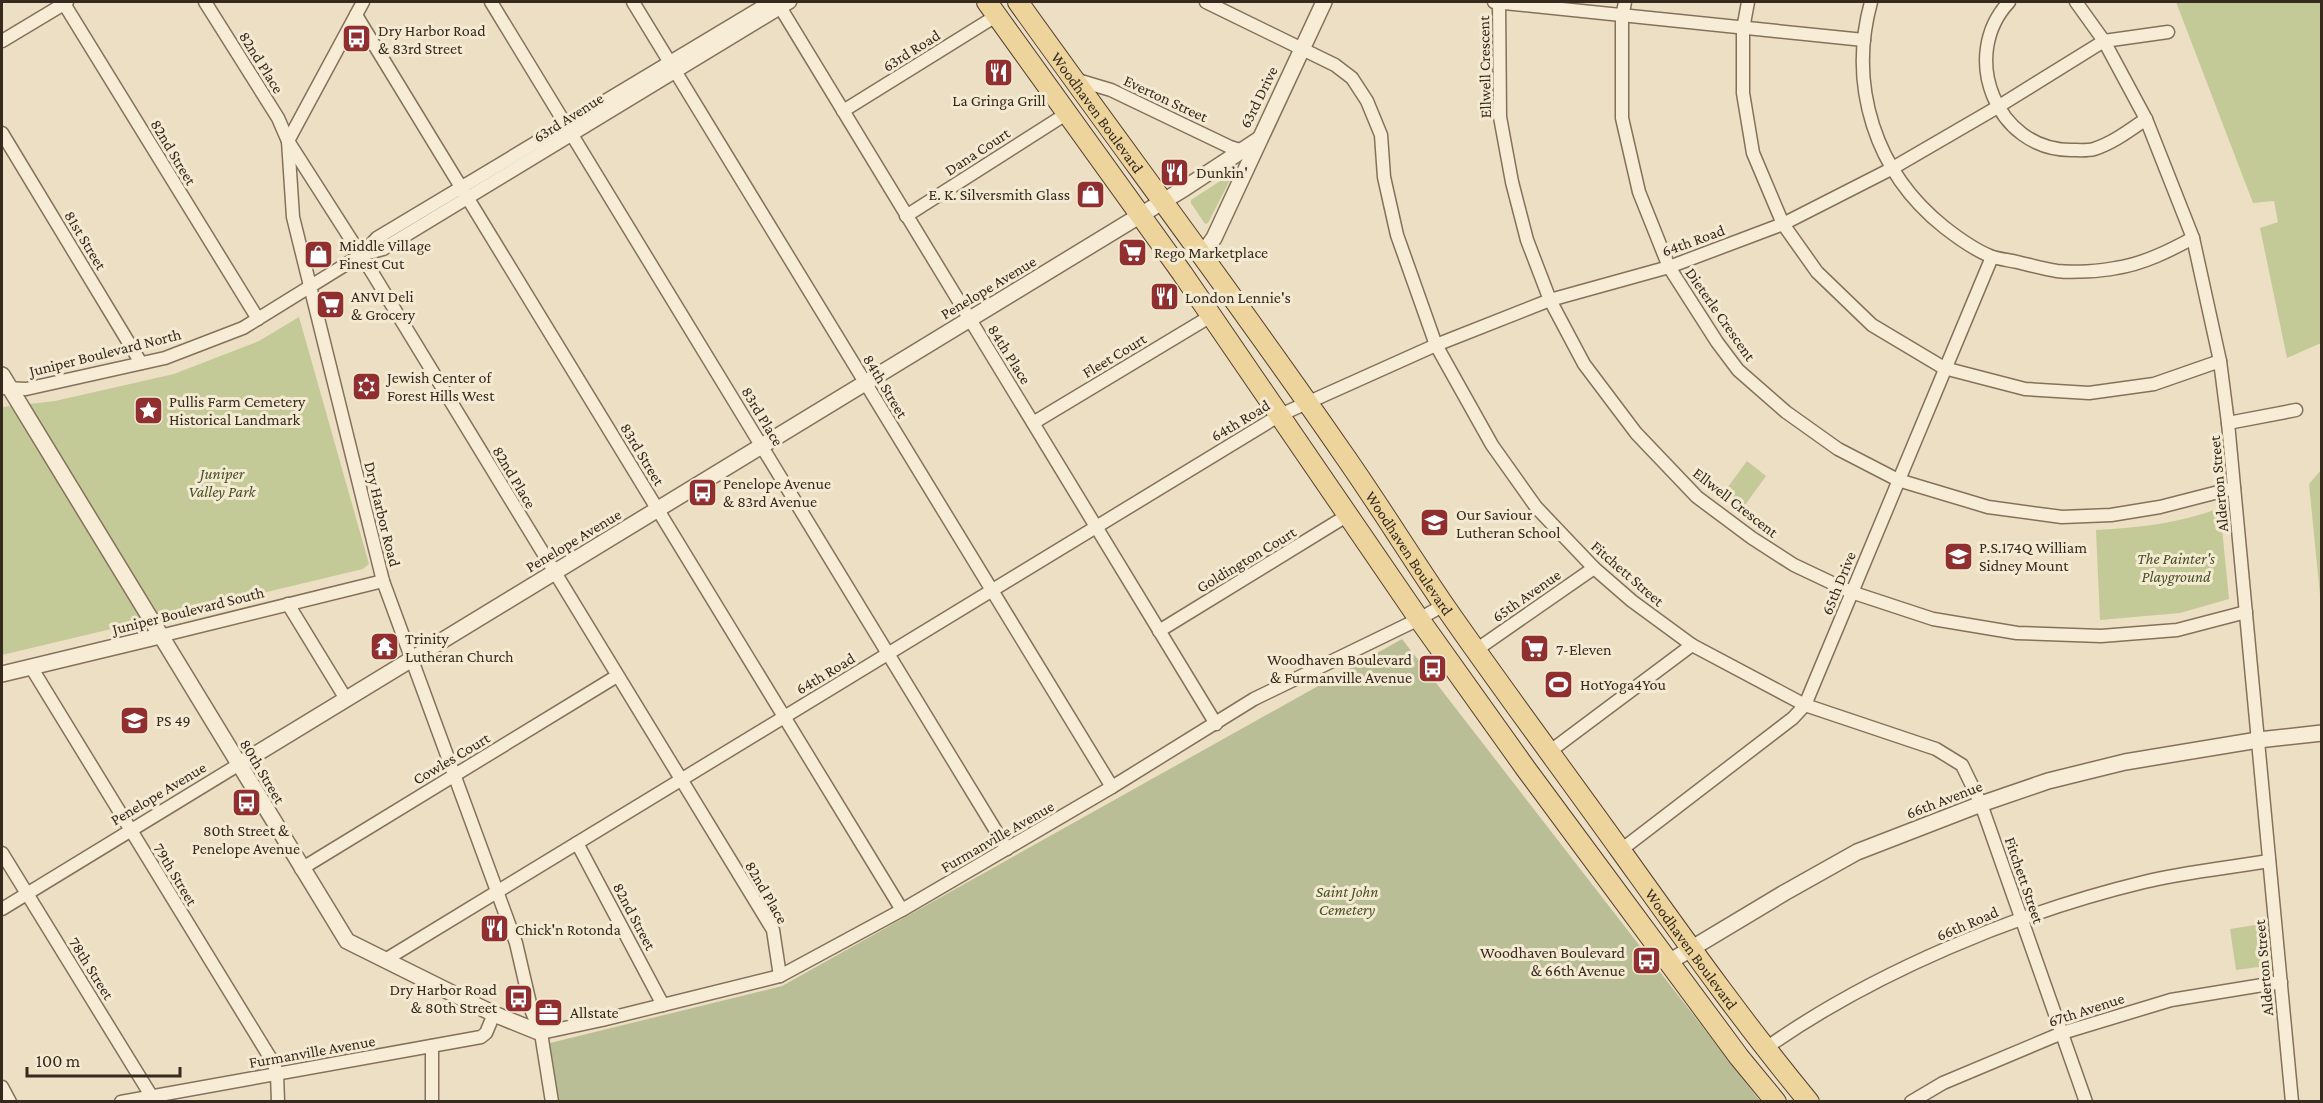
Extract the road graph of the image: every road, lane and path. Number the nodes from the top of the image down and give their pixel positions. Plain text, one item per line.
1 (65, 2) edge
2 (205, 2) edge
3 (363, 2) edge
4 (490, 2) edge
5 (633, 2) edge
6 (1018, 2) edge
7 (1206, 2) edge
8 (1324, 2) edge
9 (1497, 2) edge
10 (1625, 2) edge
11 (1748, 2) edge
12 (1871, 2) edge
13 (2009, 2) edge
14 (2076, 2) edge
15 (779, 3) edge
16 (991, 9) edge
17 (356, 15) junction
18 (1622, 16) junction
19 (1743, 29) junction
20 (2168, 32) dead end
21 (1864, 40) junction
22 (2, 41) edge
23 (2104, 41) junction
24 (1301, 48) junction
25 (672, 66) junction
26 (1074, 79) junction
27 (1996, 108) junction
28 (843, 111) junction
29 (1066, 114) junction
30 (2146, 119) junction
31 (569, 130) junction
32 (2, 133) edge
33 (1258, 140) junction
34 (288, 141) junction
35 (1243, 151) junction
36 (1891, 169) junction
37 (465, 193) junction
38 (1164, 200) junction
39 (1139, 214) junction
40 (906, 216) junction
41 (1783, 224) junction
42 (2193, 238) junction
43 (361, 255) junction
44 (1201, 255) junction
45 (1992, 257) junction
46 (1669, 267) junction
47 (309, 288) junction
48 (1550, 300) junction
49 (1212, 315) junction
50 (258, 319) junction
51 (969, 320) junction
52 (1437, 345) junction
53 (2220, 361) junction
54 (141, 363) junction
55 (1944, 368) junction
56 (865, 383) junction
57 (4, 384) edge
58 (1307, 402) junction
59 (2296, 410) dead end
60 (1280, 415) junction
61 (1033, 423) junction
62 (2228, 423) junction
63 (762, 446) junction
64 (1898, 480) junction
65 (2234, 488) junction
66 (658, 509) junction
67 (1348, 515) junction
68 (1096, 528) junction
69 (1594, 568) junction
70 (554, 573) junction
71 (383, 581) junction
72 (992, 591) junction
73 (1851, 592) junction
74 (288, 604) junction
75 (1444, 604) junction
76 (2246, 612) junction
77 (1419, 619) junction
78 (1159, 631) junction
79 (160, 636) junction
80 (1692, 645) junction
81 (1476, 650) junction
82 (889, 654) junction
83 (411, 659) junction
84 (31, 667) junction
85 (2, 675) edge
86 (617, 676) junction
87 (346, 699) junction
88 (1805, 705) junction
89 (785, 717) junction
90 (1216, 724) junction
91 (2322, 733) edge
92 (2258, 740) junction
93 (1549, 752) junction
94 (238, 765) junction
95 (454, 775) junction
96 (680, 780) junction
97 (1112, 787) junction
98 (1981, 804) junction
99 (130, 831) junction
100 (577, 843) junction
101 (1007, 849) junction
102 (1621, 850) junction
103 (2, 853) edge
104 (2269, 861) junction
105 (301, 869) junction
106 (497, 892) junction
107 (27, 894) junction
108 (2, 909) edge
109 (902, 910) junction
110 (2021, 918) junction
111 (1690, 948) junction
112 (385, 960) junction
113 (1669, 962) junction
114 (780, 976) junction
115 (2281, 982) junction
116 (663, 1005) junction
117 (494, 1014) junction
118 (541, 1033) junction
119 (2062, 1033) junction
120 (432, 1046) junction
121 (1766, 1048) junction
122 (277, 1074) junction
123 (2, 1087) edge
124 (152, 1099) edge
125 (10, 1101) edge
126 (121, 1101) edge
127 (278, 1101) edge
128 (432, 1101) edge
129 (552, 1101) edge
130 (1776, 1101) edge
131 (1809, 1101) edge
132 (1911, 1101) edge
133 (2086, 1101) edge
134 (2292, 1101) edge

1 - 22 street
1 - 50 street, 82nd Street
2 - 34 street, 82nd Place
3 - 17 street
4 - 31 street, 83rd Place
5 - 25 street, 84th Street
6 - 26 main road, Woodhaven Boulevard
7 - 24 street, Fitchett Street
8 - 24 street, 63rd Drive
9 - 18 street
9 - 48 street, Ellwell Crescent
10 - 18 street, Dieterle Crescent
11 - 19 street
12 - 21 street
13 - 27 street
14 - 23 street, Alderton Street
15 - 25 street, 63rd Avenue
15 - 28 street, 84th Place
16 - 28 street, 63rd Road
16 - 29 main road, Woodhaven Boulevard
17 - 34 street
17 - 37 street, 83rd Street
18 - 19 street
18 - 46 street, Dieterle Crescent
19 - 21 street
19 - 41 street
20 - 23 street, 64th Road
21 - 36 street
23 - 27 street, 64th Road
23 - 30 street, Alderton Street
24 - 33 street, 63rd Drive
24 - 52 street, Fitchett Street
25 - 31 street, 63rd Avenue
25 - 56 street, 84th Street
26 - 35 street, Everton Street
26 - 38 main road, Woodhaven Boulevard
27 - 30 street
27 - 36 street, 64th Road
28 - 40 street, 84th Place
29 - 39 main road, Woodhaven Boulevard
29 - 40 street, Dana Court
30 - 42 street, Alderton Street
31 - 37 street, 63rd Avenue
31 - 63 street, 83rd Place
32 - 54 street, 81st Street
33 - 35 street, 63rd Drive
33 - 44 street
34 - 43 street, 82nd Place
34 - 47 street, Dry Harbor Road
35 - 38 street, 63rd Drive
36 - 41 street, 64th Road
36 - 45 street
37 - 43 street, 63rd Avenue
37 - 66 street, 83rd Street
38 - 39 street, Penelope Avenue
38 - 44 main road, Woodhaven Boulevard
39 - 49 main road, Woodhaven Boulevard
39 - 51 street, Penelope Avenue
40 - 51 street, 84th Place
41 - 46 street, 64th Road
41 - 55 street
42 - 45 street
42 - 53 street, Alderton Street
43 - 47 street, 63rd Avenue
43 - 70 street, 82nd Place
44 - 58 main road, Woodhaven Boulevard
45 - 55 street, 65th Drive
46 - 48 street, 64th Road
46 - 64 street, Dieterle Crescent
47 - 50 street, Juniper Boulevard North
47 - 71 street, Dry Harbor Road
48 - 52 street, 64th Road
48 - 73 street, Ellwell Crescent
49 - 60 main road, Woodhaven Boulevard
49 - 61 street, Fleet Court
50 - 54 street, Juniper Boulevard North
51 - 56 street, Penelope Avenue
51 - 61 street, 84th Place
52 - 58 street, 64th Road
52 - 69 street, Fitchett Street
53 - 55 street
53 - 62 street, Alderton Street
54 - 57 street, Juniper Boulevard North
55 - 64 street, 65th Drive
56 - 63 street, Penelope Avenue
56 - 72 street, 84th Street
57 - 79 street, 80th Street
58 - 60 street, 64th Road
58 - 75 main road, Woodhaven Boulevard
59 - 62 street
60 - 67 main road, Woodhaven Boulevard
60 - 68 street, 64th Road
61 - 68 street, 84th Place
62 - 65 street, Alderton Street
63 - 66 street, Penelope Avenue
63 - 82 street, 83rd Place
64 - 65 street, Dieterle Crescent
64 - 73 street, 65th Drive
65 - 76 street, Alderton Street
66 - 70 street, Penelope Avenue
66 - 89 street, 83rd Street
67 - 77 main road, Woodhaven Boulevard
67 - 78 street, Goldington Court
68 - 72 street, 64th Road
68 - 78 street, 84th Place
69 - 80 street, Fitchett Street
69 - 81 street, 65th Avenue
70 - 83 street, Penelope Avenue
70 - 86 street, 82nd Place
71 - 74 street, Juniper Boulevard South
71 - 83 street, Dry Harbor Road
72 - 82 street, 64th Road
72 - 97 street, 84th Street
73 - 76 street, Ellwell Crescent
73 - 88 street, 65th Drive
74 - 79 street, Juniper Boulevard South
74 - 87 street
75 - 77 street, Furmanville Avenue
75 - 81 main road, Woodhaven Boulevard
76 - 92 street, Alderton Street
77 - 90 street, Furmanville Avenue
77 - 113 main road, Woodhaven Boulevard
78 - 90 street, 84th Place
79 - 84 street, Juniper Boulevard South
79 - 94 street, 80th Street
80 - 88 street, Fitchett Street
80 - 93 street
81 - 93 main road, Woodhaven Boulevard
82 - 89 street, 64th Road
82 - 101 street, 83rd Place
83 - 87 street, Penelope Avenue
83 - 95 street, Dry Harbor Road
84 - 85 street, Juniper Boulevard South
84 - 99 street, 79th Street
86 - 95 street, Cowles Court
86 - 96 street, 82nd Place
87 - 94 street, Penelope Avenue
88 - 98 street, Fitchett Street
88 - 102 street, 65th Drive
89 - 96 street, 64th Road
89 - 109 street, 83rd Street
90 - 97 street, Furmanville Avenue
91 - 92 street, 66th Avenue
92 - 98 street, 66th Avenue
92 - 104 street, Alderton Street
93 - 102 main road, Woodhaven Boulevard
94 - 99 street, Penelope Avenue
94 - 105 street, 80th Street
95 - 105 street, Cowles Court
95 - 106 street, Dry Harbor Road
96 - 100 street, 64th Road
96 - 114 street, 82nd Place
97 - 101 street, Furmanville Avenue
98 - 110 street, Fitchett Street
98 - 111 street, 66th Avenue
99 - 107 street, Penelope Avenue
99 - 122 street, 79th Street
100 - 106 street, 64th Road
100 - 116 street, 82nd Street
101 - 109 street, Furmanville Avenue
102 - 111 main road, Woodhaven Boulevard
103 - 107 street, 78th Street
104 - 110 street, 66th Road
104 - 115 street, Alderton Street
105 - 112 street, 80th Street
106 - 112 street, 64th Road
106 - 118 street, Dry Harbor Road
107 - 108 street, Penelope Avenue
107 - 124 street, 78th Street
109 - 114 street, Furmanville Avenue
110 - 119 street, Fitchett Street
110 - 121 street, 66th Road
111 - 113 street, 66th Avenue
111 - 121 main road, Woodhaven Boulevard
112 - 117 street, 80th Street
113 - 130 main road, Woodhaven Boulevard
114 - 116 street, Furmanville Avenue
115 - 119 street, 67th Avenue
115 - 134 street, Alderton Street
116 - 118 street, Furmanville Avenue
117 - 118 street, 80th Street
117 - 120 street, Furmanville Avenue
118 - 129 street
119 - 132 street, 67th Avenue
119 - 133 street, Fitchett Street
120 - 122 street, Furmanville Avenue
120 - 128 street
121 - 131 main road, Woodhaven Boulevard
122 - 124 street, Furmanville Avenue
122 - 127 street, 79th Street
123 - 125 street
124 - 126 street, Furmanville Avenue

